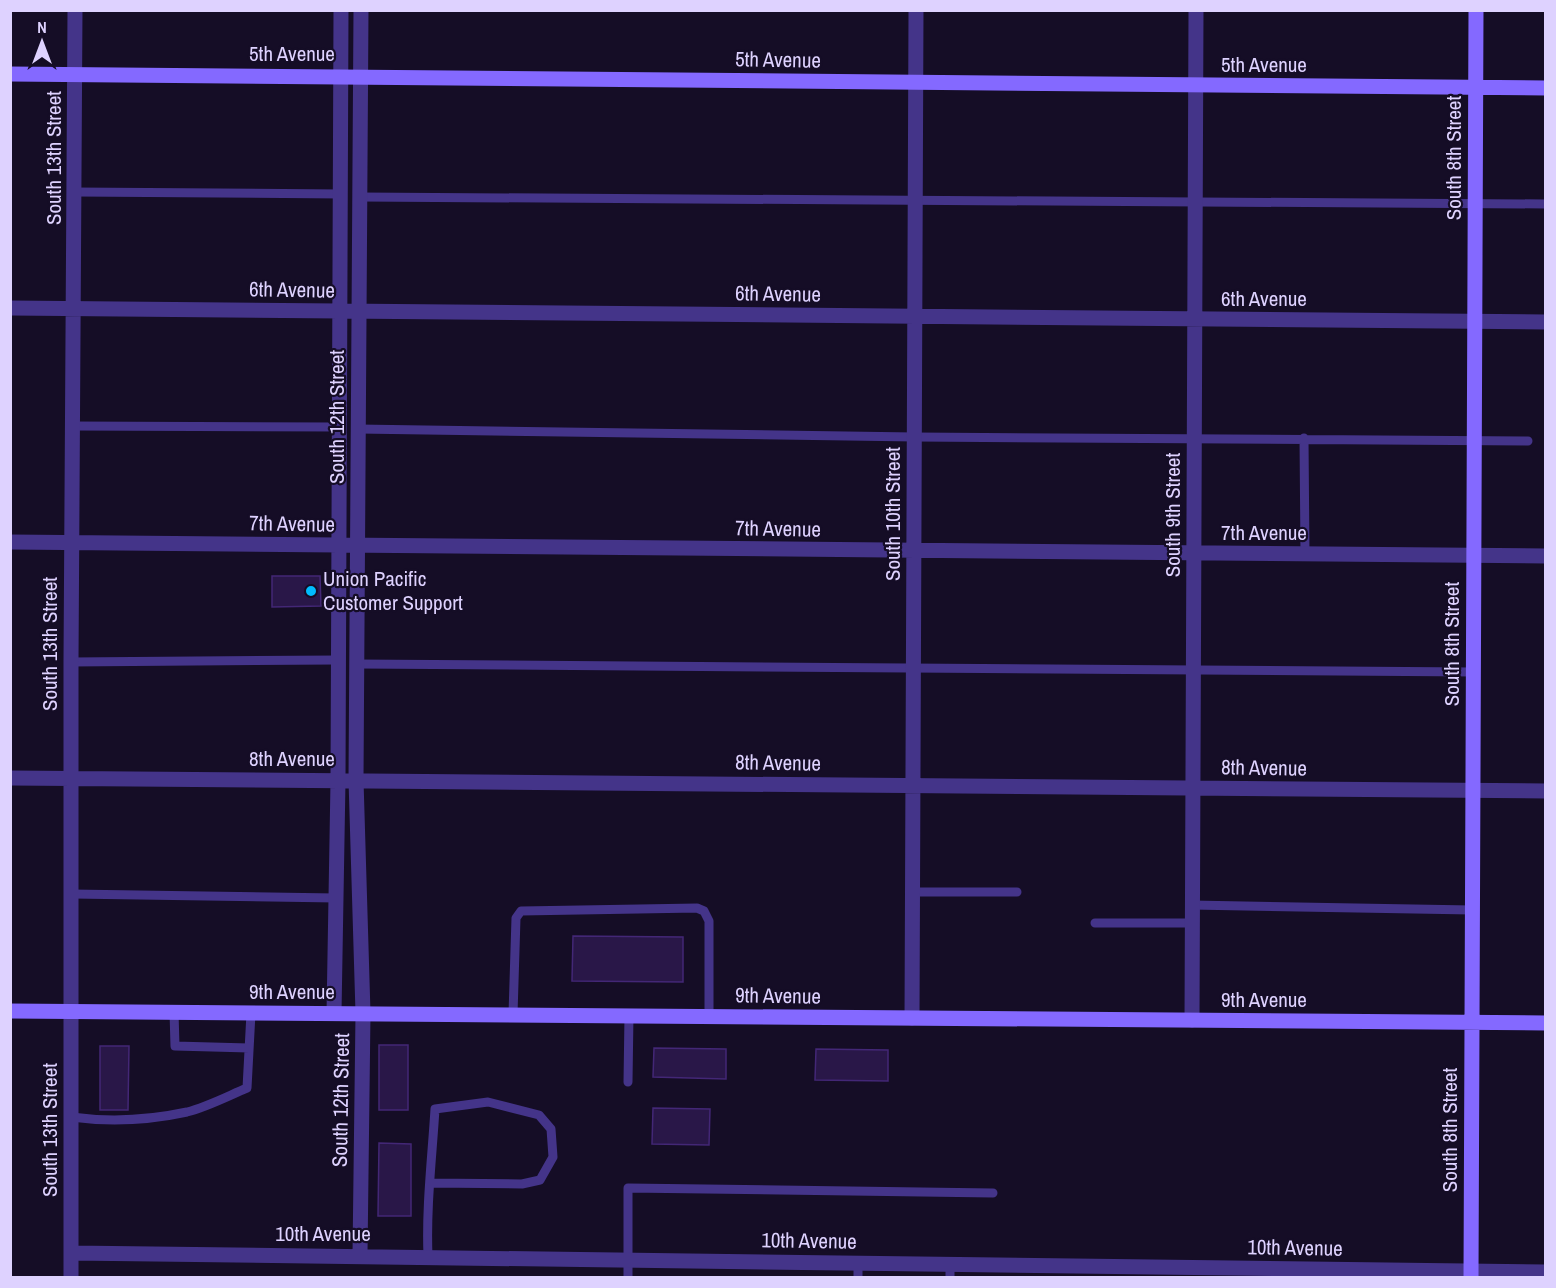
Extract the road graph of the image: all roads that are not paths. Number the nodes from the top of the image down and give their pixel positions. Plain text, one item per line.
1 (75, 10) edge
2 (341, 10) edge
3 (361, 10) edge
4 (916, 10) edge
5 (1196, 10) edge
6 (1476, 10) edge
7 (10, 74) edge
8 (75, 74) junction
9 (341, 75) junction
10 (361, 75) junction
11 (915, 82) junction
12 (1195, 85) junction
13 (1475, 87) junction
14 (1545, 88) edge
15 (75, 192) junction
16 (342, 194) junction
17 (360, 197) junction
18 (915, 201) junction
19 (1195, 203) junction
20 (1545, 204) edge
21 (1474, 205) junction
22 (10, 308) edge
23 (74, 308) junction
24 (339, 311) junction
25 (359, 311) junction
26 (915, 317) junction
27 (1195, 319) junction
28 (1475, 321) junction
29 (1545, 322) edge
30 (73, 426) junction
31 (338, 427) junction
32 (358, 429) junction
33 (915, 437) junction
34 (1194, 438) junction
35 (1304, 438) junction
36 (1474, 439) junction
37 (1528, 441) dead end
38 (10, 542) edge
39 (71, 542) junction
40 (337, 546) junction
41 (358, 546) junction
42 (914, 551) junction
43 (1194, 553) junction
44 (1305, 554) junction
45 (1474, 555) junction
46 (1545, 556) edge
47 (337, 660) junction
48 (71, 662) junction
49 (357, 664) junction
50 (914, 668) junction
51 (1193, 672) junction
52 (1473, 672) junction
53 (10, 778) edge
54 (73, 779) junction
55 (356, 780) junction
56 (338, 781) junction
57 (913, 785) junction
58 (1193, 788) junction
59 (1473, 790) junction
60 (1545, 791) edge
61 (913, 892) junction
62 (1017, 892) dead end
63 (72, 894) junction
64 (336, 898) junction
65 (1191, 905) junction
66 (1472, 910) junction
67 (1095, 923) dead end
68 (1191, 923) junction
69 (10, 1011) edge
70 (71, 1011) junction
71 (174, 1012) junction
72 (251, 1013) junction
73 (334, 1013) junction
74 (363, 1013) junction
75 (513, 1014) junction
76 (629, 1015) junction
77 (709, 1016) junction
78 (912, 1018) junction
79 (1192, 1020) junction
80 (1472, 1022) junction
81 (1545, 1023) edge
82 (249, 1048) junction
83 (628, 1082) dead end
84 (71, 1117) junction
85 (430, 1184) junction
86 (993, 1193) dead end
87 (72, 1253) junction
88 (360, 1255) junction
89 (428, 1256) junction
90 (627, 1259) junction
91 (858, 1270) edge
92 (950, 1271) edge
93 (1115, 1272) edge
94 (1545, 1272) edge
95 (1280, 1273) edge
96 (1471, 1275) edge
97 (71, 1278) edge
98 (628, 1278) edge

1 - 8 street, South 13th Street
2 - 9 street
3 - 10 street, South 12th Street
4 - 11 street, South 10th Street
5 - 12 street, South 9th Street
6 - 13 street, South 8th Street
7 - 8 street, 5th Avenue
8 - 9 street, 5th Avenue
8 - 15 street, South 13th Street
9 - 10 street, 5th Avenue
9 - 16 street
10 - 11 street, 5th Avenue
10 - 17 street, South 12th Street
11 - 12 street, 5th Avenue
11 - 18 street, South 10th Street
12 - 13 street, 5th Avenue
12 - 19 street, South 9th Street
13 - 14 street, 5th Avenue
13 - 21 street, South 8th Street
15 - 16 lane
15 - 23 street, South 13th Street
16 - 24 street
17 - 18 lane
17 - 25 street, South 12th Street
18 - 19 lane
18 - 26 street, South 10th Street
19 - 21 lane
19 - 27 street, South 9th Street
20 - 21 lane
21 - 28 street, South 8th Street
22 - 23 street, 6th Avenue
23 - 24 street, 6th Avenue
23 - 30 street, South 13th Street
24 - 25 street, 6th Avenue
24 - 31 street
25 - 26 street, 6th Avenue
25 - 32 street, South 12th Street
26 - 27 street, 6th Avenue
26 - 33 street, South 10th Street
27 - 28 street, 6th Avenue
27 - 34 street, South 9th Street
28 - 29 street, 6th Avenue
28 - 36 street, South 8th Street
30 - 31 lane
30 - 39 street, South 13th Street
31 - 40 street
32 - 33 lane
32 - 41 street, South 12th Street
33 - 34 lane
33 - 42 street, South 10th Street
34 - 35 lane
34 - 43 street, South 9th Street
35 - 36 lane
35 - 44 lane
36 - 37 lane
36 - 45 street, South 8th Street
38 - 39 street, 7th Avenue
39 - 40 street, 7th Avenue
39 - 48 street, South 13th Street
40 - 41 street, 7th Avenue
40 - 47 street
41 - 42 street, 7th Avenue
41 - 49 street, South 12th Street
42 - 43 street, 7th Avenue
42 - 50 street, South 10th Street
43 - 44 street, 7th Avenue
43 - 51 street, South 9th Street
44 - 45 street, 7th Avenue
45 - 46 street, 7th Avenue
45 - 52 street, South 8th Street
47 - 48 lane
47 - 56 street
48 - 54 street, South 13th Street
49 - 50 lane
49 - 55 street, South 12th Street
50 - 51 lane
50 - 57 street, South 10th Street
51 - 52 lane
51 - 58 street, South 9th Street
52 - 59 street, South 8th Street
53 - 54 street, 8th Avenue
54 - 56 street, 8th Avenue
54 - 63 street, South 13th Street
55 - 56 street, 8th Avenue
55 - 57 street, 8th Avenue
55 - 74 street, South 12th Street
56 - 64 street
57 - 58 street, 8th Avenue
57 - 61 street, South 10th Street
58 - 59 street, 8th Avenue
58 - 65 street, South 9th Street
59 - 60 street, 8th Avenue
59 - 66 street, South 8th Street
61 - 62 lane
61 - 78 street, South 10th Street
63 - 64 lane
63 - 70 street, South 13th Street
64 - 73 street
65 - 66 lane
65 - 68 street, South 9th Street
66 - 80 street, South 8th Street
67 - 68 lane
68 - 79 street, South 9th Street
69 - 70 street, 9th Avenue
70 - 71 street, 9th Avenue
70 - 84 street, South 13th Street
71 - 72 street, 9th Avenue
71 - 82 lane
72 - 73 street, 9th Avenue
72 - 82 lane
73 - 74 street, 9th Avenue
74 - 75 street, 9th Avenue
74 - 88 street, South 12th Street
75 - 76 street, 9th Avenue
75 - 77 lane
76 - 77 street, 9th Avenue
76 - 83 lane
77 - 78 street, 9th Avenue
78 - 79 street, 9th Avenue
79 - 80 street, 9th Avenue
80 - 81 street, 9th Avenue
80 - 96 street, South 8th Street
82 - 84 lane
84 - 87 street, South 13th Street
85 - 85 lane
85 - 89 lane
86 - 90 lane
87 - 88 street, 10th Avenue
87 - 97 street, South 13th Street
88 - 89 street, 10th Avenue
89 - 90 street, 10th Avenue
90 - 91 street, 10th Avenue
90 - 98 lane
91 - 92 street, 10th Avenue
92 - 93 street, 10th Avenue
93 - 95 street, 10th Avenue
94 - 96 street, 10th Avenue
95 - 96 street, 10th Avenue

